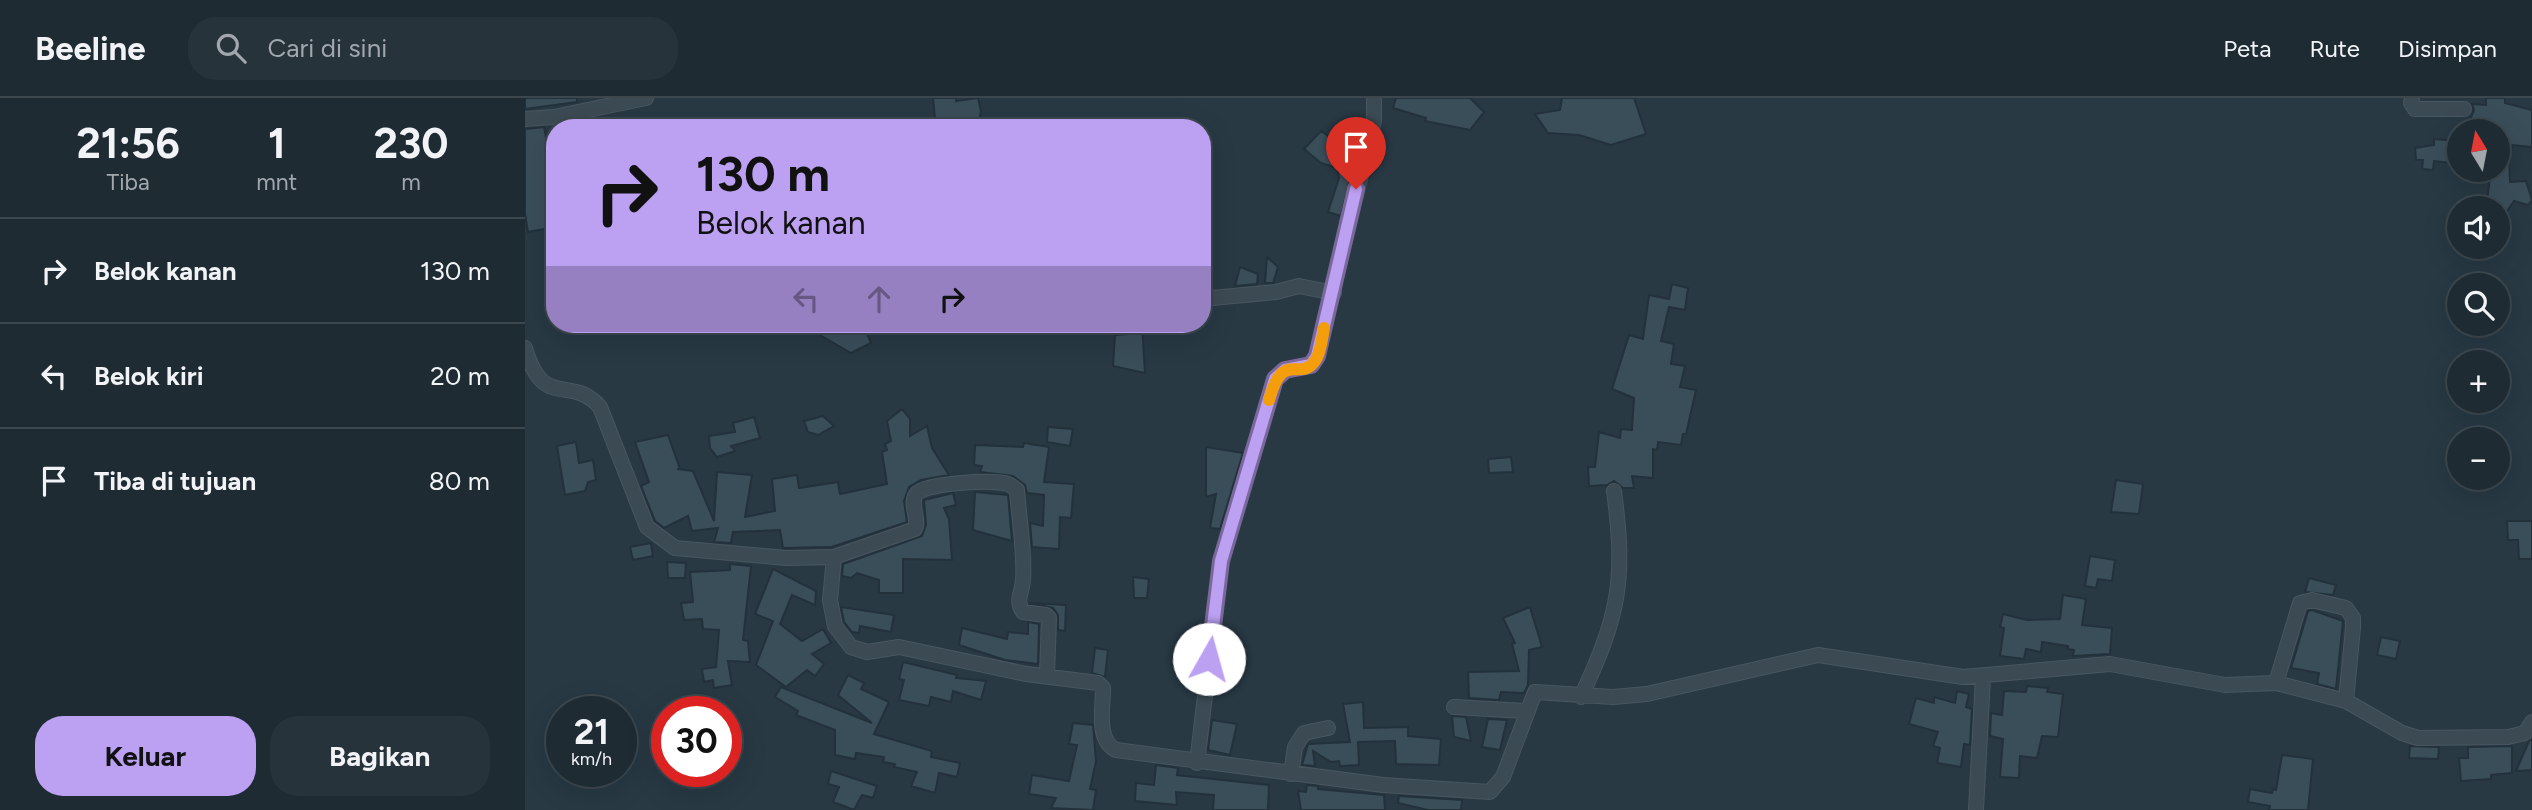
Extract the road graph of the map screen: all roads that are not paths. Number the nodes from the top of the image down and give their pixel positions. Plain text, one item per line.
1 (646, 98) edge
2 (1374, 98) edge
3 (2412, 98) edge
4 (2464, 109) dead end
5 (525, 120) edge
6 (1334, 293) junction
7 (1211, 298) edge
8 (525, 348) edge
9 (1614, 491) dead end
10 (834, 557) junction
11 (1047, 676) junction
12 (1983, 677) junction
13 (2276, 684) junction
14 (1581, 696) junction
15 (2346, 701) junction
16 (1454, 707) dead end
17 (1526, 711) junction
18 (2532, 722) edge
19 (1328, 728) dead end
20 (1197, 763) junction
21 (1291, 774) junction
22 (1976, 810) edge

1 - 5 street
2 - 6 street
3 - 4 street
6 - 7 street
6 - 20 street
8 - 10 street
9 - 14 street
10 - 11 street
10 - 11 street
11 - 20 street
12 - 13 street
12 - 14 street
12 - 22 street
13 - 15 street
13 - 15 street
14 - 17 street
15 - 18 street
16 - 17 street
17 - 21 street
19 - 21 street
20 - 21 street

